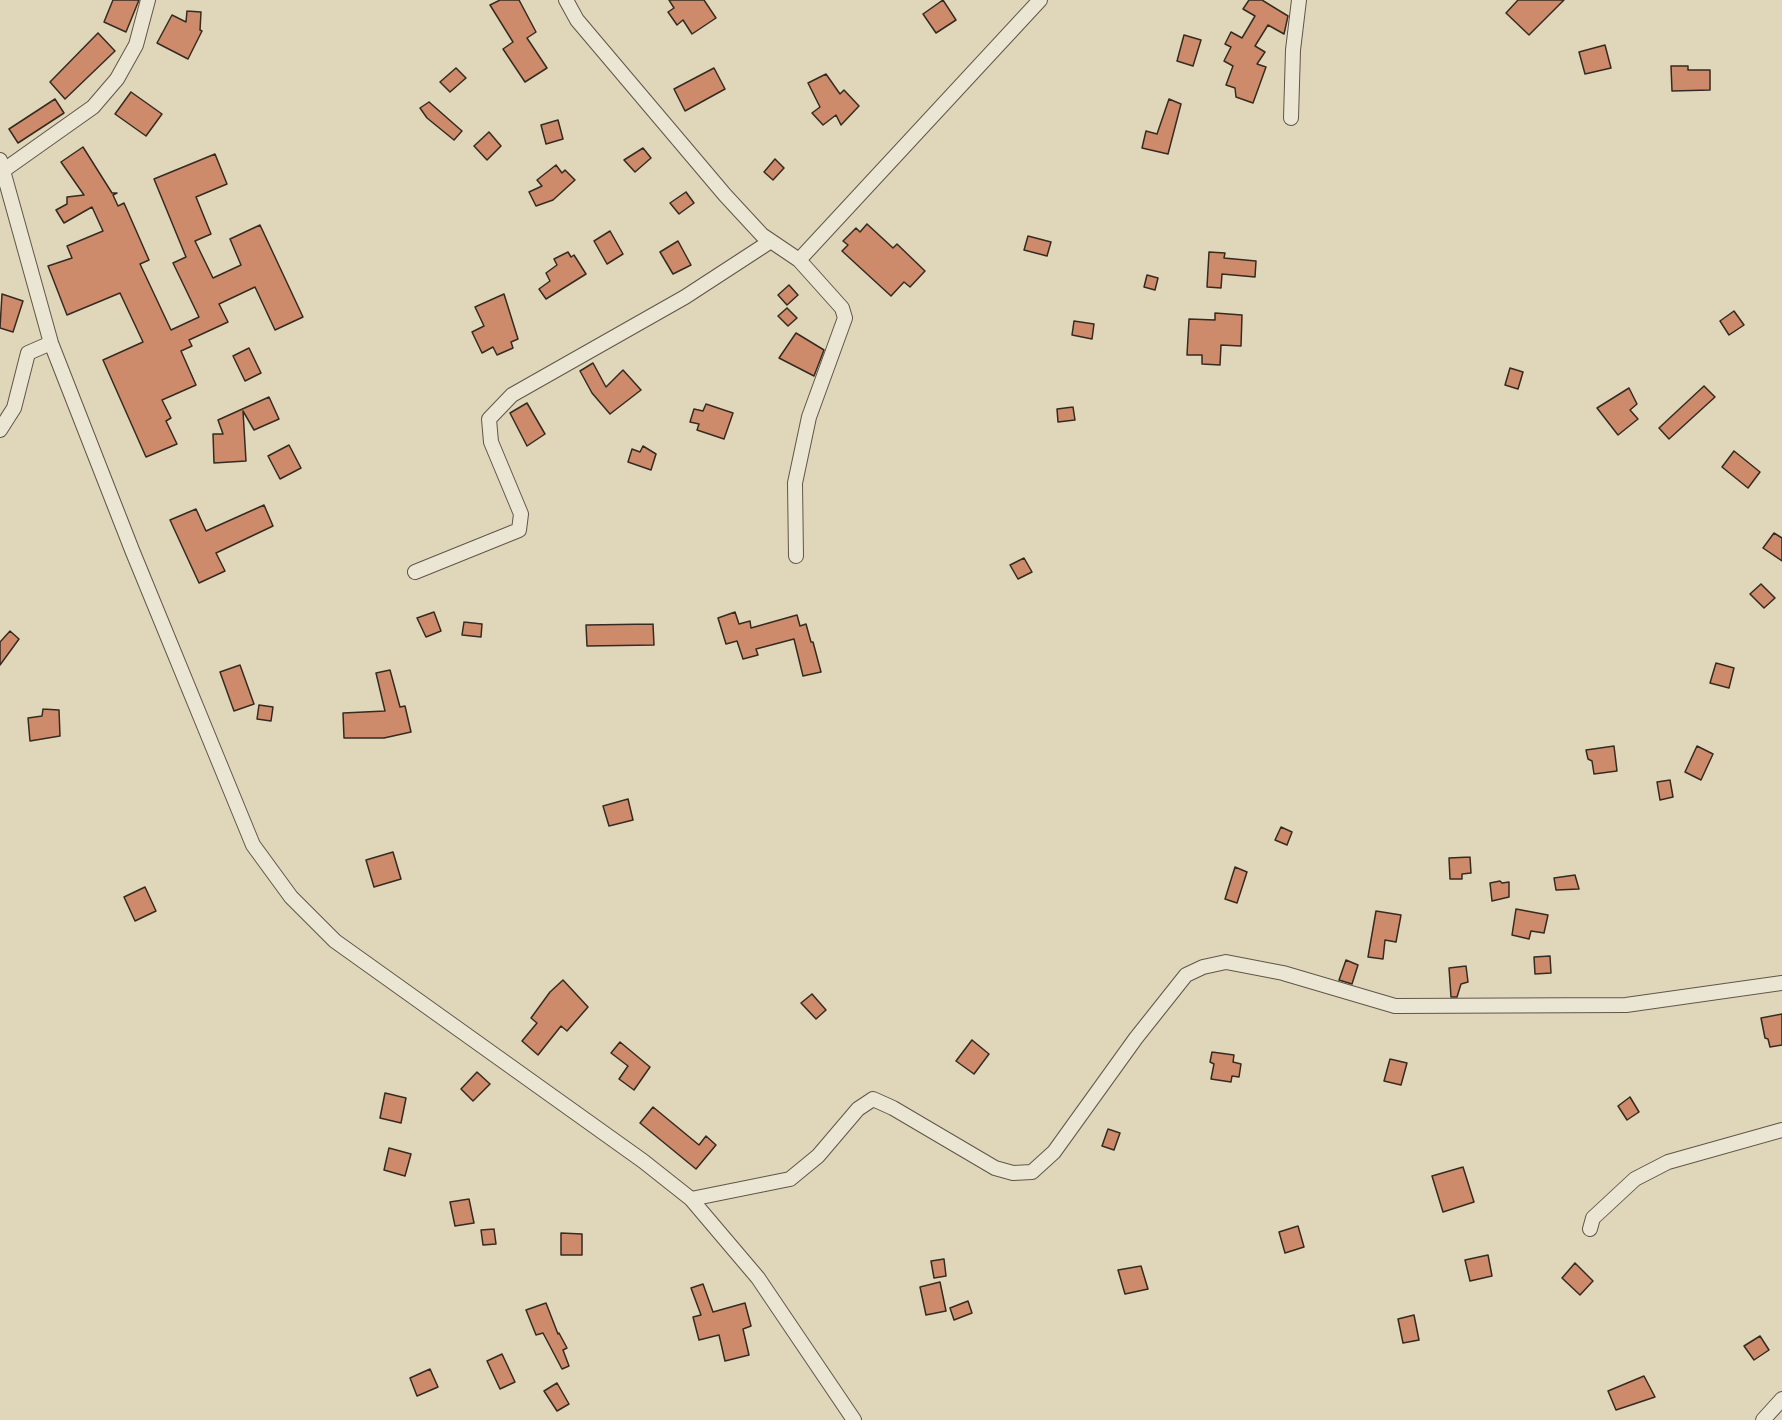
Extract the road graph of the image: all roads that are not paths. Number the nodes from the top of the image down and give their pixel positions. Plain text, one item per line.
1 (148, 0) edge
2 (566, 0) edge
3 (1040, 0) edge
4 (1299, 0) edge
5 (1291, 118) dead end
6 (2, 165) edge
7 (771, 241) junction
8 (799, 260) junction
9 (51, 343) junction
10 (0, 430) edge
11 (796, 556) dead end
12 (415, 572) dead end
13 (1782, 983) edge
14 (1782, 1130) edge
15 (691, 1199) junction
16 (1590, 1229) dead end
17 (1782, 1399) edge
18 (854, 1420) edge
19 (1762, 1420) edge

1 - 6 street
2 - 7 street
3 - 8 street
4 - 5 street
6 - 9 street
7 - 8 street
7 - 12 street
8 - 11 street
9 - 10 street
9 - 15 street
13 - 15 street
14 - 16 street
15 - 18 street
17 - 19 street

